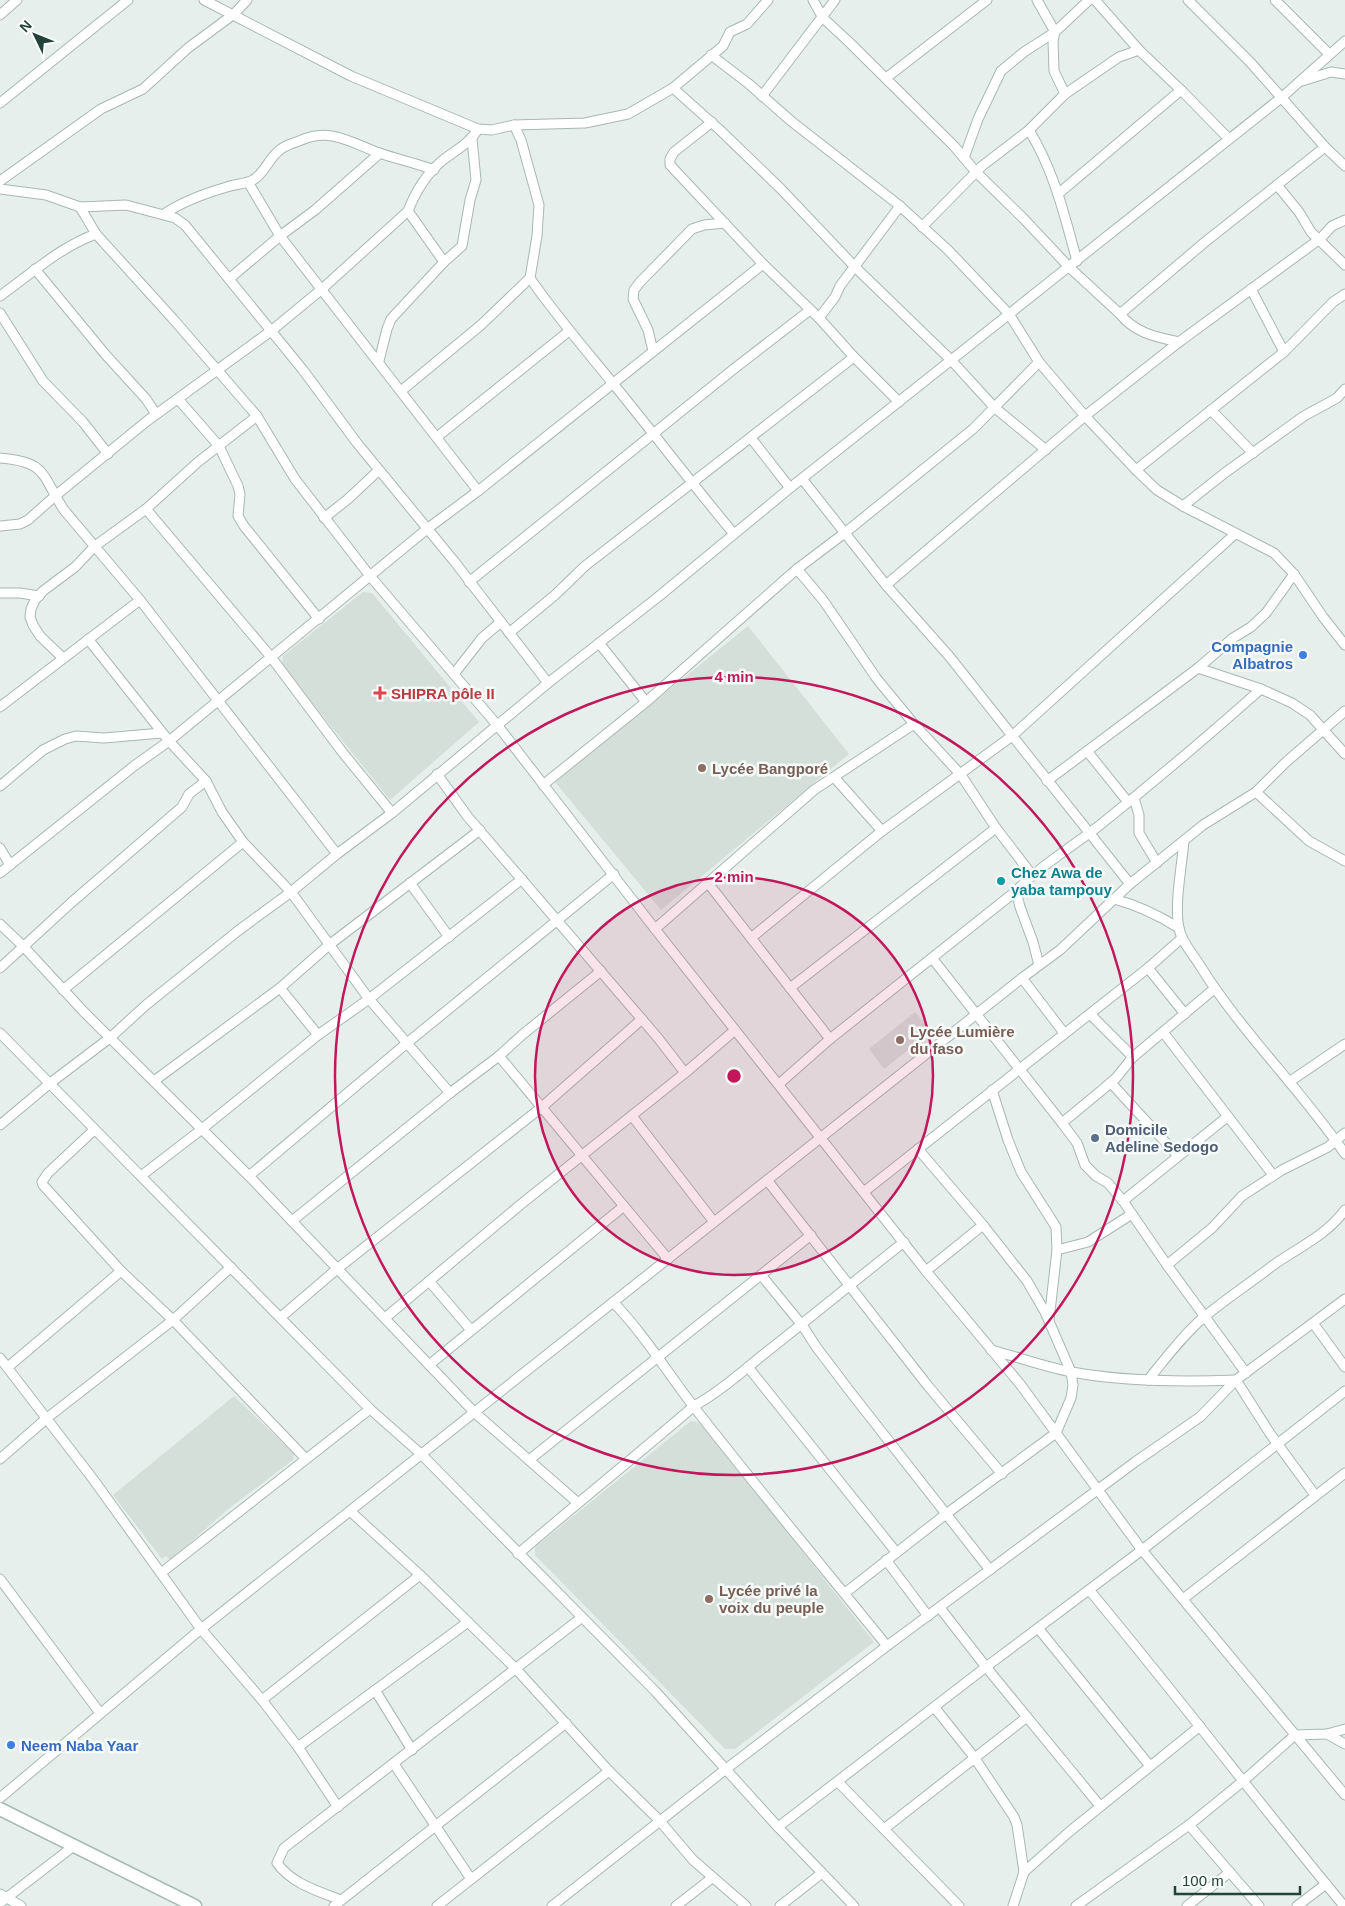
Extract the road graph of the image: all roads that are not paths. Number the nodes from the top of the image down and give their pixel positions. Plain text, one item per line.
1 (16, 0) edge
2 (128, 0) edge
3 (204, 0) edge
4 (247, 0) edge
5 (768, 0) edge
6 (813, 0) edge
7 (835, 0) edge
8 (987, 0) edge
9 (1037, 0) edge
10 (1089, 0) edge
11 (1095, 0) edge
12 (1188, 0) edge
13 (1276, 0) edge
14 (234, 14) junction
15 (0, 15) edge
16 (823, 18) junction
17 (1054, 32) junction
18 (1345, 41) edge
19 (1139, 50) junction
20 (1329, 54) junction
21 (711, 55) junction
22 (1345, 74) edge
23 (886, 78) junction
24 (1300, 81) junction
25 (673, 88) junction
26 (1181, 90) junction
27 (1065, 94) junction
28 (762, 96) junction
29 (1281, 98) junction
30 (0, 103) edge
31 (712, 122) junction
32 (514, 124) junction
33 (478, 129) junction
34 (1029, 130) junction
35 (1228, 138) junction
36 (472, 139) junction
37 (1325, 147) junction
38 (380, 153) junction
39 (964, 158) junction
40 (1345, 166) edge
41 (434, 170) junction
42 (976, 172) junction
43 (0, 181) edge
44 (248, 182) junction
45 (1277, 185) junction
46 (0, 189) edge
47 (1058, 194) junction
48 (900, 206) junction
49 (80, 207) junction
50 (408, 211) junction
51 (164, 214) junction
52 (1345, 220) edge
53 (725, 223) junction
54 (922, 227) junction
55 (96, 234) junction
56 (280, 236) junction
57 (1318, 240) junction
58 (1077, 261) junction
59 (444, 262) junction
60 (764, 264) junction
61 (1345, 265) edge
62 (855, 267) junction
63 (1069, 267) junction
64 (35, 270) junction
65 (530, 278) junction
66 (229, 279) junction
67 (322, 289) junction
68 (1251, 289) junction
69 (1345, 294) edge
70 (0, 296) edge
71 (810, 310) junction
72 (0, 313) edge
73 (1009, 314) junction
74 (1120, 314) junction
75 (819, 318) junction
76 (271, 331) junction
77 (569, 332) junction
78 (1178, 342) junction
79 (653, 351) junction
80 (1284, 352) junction
81 (854, 357) junction
82 (379, 361) junction
83 (952, 361) junction
84 (1039, 362) junction
85 (216, 369) junction
86 (613, 383) junction
87 (1345, 389) edge
88 (401, 391) junction
89 (178, 399) junction
90 (899, 402) junction
91 (994, 407) junction
92 (1211, 410) junction
93 (156, 414) junction
94 (257, 416) junction
95 (1086, 416) junction
96 (654, 434) junction
97 (437, 437) junction
98 (751, 438) junction
99 (219, 446) junction
100 (1046, 450) junction
101 (108, 454) junction
102 (1253, 454) junction
103 (0, 458) edge
104 (379, 470) junction
105 (1136, 470) junction
106 (803, 480) junction
107 (692, 484) junction
108 (790, 488) junction
109 (478, 490) junction
110 (55, 496) junction
111 (1183, 506) junction
112 (146, 509) junction
113 (324, 518) junction
114 (0, 526) edge
115 (427, 529) junction
116 (846, 532) junction
117 (734, 534) junction
118 (1235, 534) junction
119 (95, 546) junction
120 (797, 569) junction
121 (1294, 574) junction
122 (370, 576) junction
123 (469, 582) junction
124 (886, 586) junction
125 (0, 592) edge
126 (39, 596) junction
127 (140, 600) junction
128 (319, 619) junction
129 (500, 622) junction
130 (509, 633) junction
131 (88, 639) junction
132 (599, 643) junction
133 (1345, 645) edge
134 (271, 657) junction
135 (63, 658) junction
136 (1198, 668) junction
137 (454, 674) junction
138 (548, 683) junction
139 (1261, 689) junction
140 (217, 700) junction
141 (646, 702) junction
142 (0, 707) edge
143 (1345, 711) edge
144 (914, 724) junction
145 (498, 726) junction
146 (1322, 730) junction
147 (162, 733) junction
148 (1012, 736) junction
149 (169, 741) junction
150 (1087, 751) junction
151 (1345, 754) edge
152 (437, 774) junction
153 (961, 775) junction
154 (834, 777) junction
155 (206, 780) junction
156 (1047, 781) junction
157 (543, 784) junction
158 (0, 786) edge
159 (1256, 792) junction
160 (1131, 800) junction
161 (392, 813) junction
162 (996, 828) junction
163 (480, 830) junction
164 (882, 831) junction
165 (1089, 834) junction
166 (1184, 841) junction
167 (243, 842) junction
168 (0, 848) edge
169 (337, 854) junction
170 (1345, 861) edge
171 (1157, 863) junction
172 (10, 865) junction
173 (0, 873) edge
174 (614, 874) junction
175 (1032, 875) junction
176 (522, 879) junction
177 (410, 883) junction
178 (708, 883) junction
179 (1130, 884) junction
180 (1016, 891) junction
181 (291, 892) junction
182 (1114, 899) junction
183 (558, 921) junction
184 (0, 924) edge
185 (1179, 928) junction
186 (655, 929) junction
187 (449, 936) junction
188 (751, 938) junction
189 (1182, 938) junction
190 (329, 945) junction
191 (23, 946) junction
192 (932, 958) junction
193 (1039, 966) junction
194 (0, 968) edge
195 (1148, 968) junction
196 (601, 971) junction
197 (1022, 978) junction
198 (280, 988) junction
199 (790, 988) junction
200 (63, 990) junction
201 (1214, 990) junction
202 (369, 999) junction
203 (1090, 1014) junction
204 (1184, 1014) junction
205 (976, 1015) junction
206 (642, 1019) junction
207 (735, 1030) junction
208 (1164, 1032) junction
209 (0, 1033) edge
210 (1064, 1033) junction
211 (318, 1035) junction
212 (111, 1037) junction
213 (830, 1039) junction
214 (407, 1043) junction
215 (1345, 1044) edge
216 (499, 1056) junction
217 (1133, 1057) junction
218 (1019, 1069) junction
219 (685, 1073) junction
220 (154, 1081) junction
221 (1110, 1082) junction
222 (1289, 1082) junction
223 (49, 1084) junction
224 (779, 1084) junction
225 (992, 1090) junction
226 (450, 1093) junction
227 (542, 1108) junction
228 (632, 1116) junction
229 (1227, 1117) junction
230 (1062, 1122) junction
231 (0, 1125) edge
232 (202, 1129) junction
233 (94, 1130) junction
234 (1345, 1133) edge
235 (821, 1137) junction
236 (1336, 1141) junction
237 (918, 1149) junction
238 (1345, 1154) edge
239 (582, 1156) junction
240 (1178, 1156) junction
241 (1273, 1175) junction
242 (140, 1176) junction
243 (249, 1176) junction
244 (767, 1180) junction
245 (865, 1191) junction
246 (1123, 1201) junction
247 (624, 1206) junction
248 (1345, 1210) edge
249 (1132, 1214) junction
250 (292, 1221) junction
251 (714, 1222) junction
252 (983, 1225) junction
253 (811, 1235) junction
254 (904, 1242) junction
255 (1057, 1250) junction
256 (668, 1259) junction
257 (1167, 1264) junction
258 (231, 1267) junction
259 (337, 1269) junction
260 (121, 1271) junction
261 (926, 1271) junction
262 (761, 1275) junction
263 (429, 1281) junction
264 (849, 1284) junction
265 (1345, 1299) edge
266 (613, 1302) junction
267 (1204, 1317) junction
268 (281, 1318) junction
269 (384, 1318) junction
270 (172, 1320) junction
271 (1049, 1320) junction
272 (1313, 1324) junction
273 (802, 1325) junction
274 (471, 1330) junction
275 (991, 1350) junction
276 (659, 1356) junction
277 (0, 1358) edge
278 (429, 1365) junction
279 (8, 1367) junction
280 (748, 1367) junction
281 (1345, 1367) edge
282 (1071, 1372) junction
283 (1246, 1373) junction
284 (1148, 1380) junction
285 (1236, 1380) junction
286 (1345, 1390) edge
287 (694, 1406) junction
288 (370, 1409) junction
289 (474, 1412) junction
290 (47, 1418) junction
291 (1056, 1433) junction
292 (1277, 1444) junction
293 (421, 1454) junction
294 (0, 1459) edge
295 (306, 1459) junction
296 (529, 1460) junction
297 (1345, 1473) edge
298 (1002, 1474) junction
299 (1098, 1490) junction
300 (1316, 1494) junction
301 (578, 1503) junction
302 (350, 1511) junction
303 (946, 1514) junction
304 (1142, 1550) junction
305 (896, 1552) junction
306 (518, 1554) junction
307 (886, 1560) junction
308 (990, 1570) junction
309 (161, 1573) junction
310 (420, 1574) junction
311 (0, 1578) edge
312 (1090, 1591) junction
313 (844, 1593) junction
314 (1183, 1599) junction
315 (940, 1608) junction
316 (928, 1616) junction
317 (581, 1618) junction
318 (468, 1622) junction
319 (1038, 1628) junction
320 (201, 1629) junction
321 (888, 1646) junction
322 (986, 1667) junction
323 (516, 1669) junction
324 (375, 1690) junction
325 (262, 1700) junction
326 (935, 1708) junction
327 (100, 1713) junction
328 (1027, 1717) junction
329 (566, 1723) junction
330 (1200, 1726) junction
331 (1345, 1729) edge
332 (1327, 1734) junction
333 (1295, 1735) junction
334 (1345, 1744) edge
335 (298, 1747) junction
336 (412, 1750) junction
337 (974, 1757) junction
338 (394, 1764) junction
339 (1150, 1766) junction
340 (726, 1769) junction
341 (609, 1771) junction
342 (838, 1782) junction
343 (1242, 1782) junction
344 (1345, 1795) edge
345 (0, 1798) edge
346 (1100, 1806) junction
347 (338, 1807) junction
348 (0, 1809) edge
349 (659, 1820) junction
350 (1189, 1825) junction
351 (435, 1826) junction
352 (778, 1827) junction
353 (884, 1829) junction
354 (75, 1845) junction
355 (1024, 1872) junction
356 (1230, 1872) junction
357 (822, 1873) junction
358 (712, 1878) junction
359 (471, 1879) junction
360 (1326, 1884) junction
361 (2, 1898) edge
362 (337, 1904) edge
363 (21, 1906) edge
364 (195, 1906) edge
365 (437, 1906) edge
366 (552, 1906) edge
367 (676, 1906) edge
368 (746, 1906) edge
369 (780, 1906) edge
370 (854, 1906) edge
371 (959, 1906) edge
372 (1012, 1906) edge
373 (1076, 1906) edge
374 (1187, 1906) edge
375 (1259, 1906) edge
376 (1297, 1906) edge
377 (1344, 1906) edge

1 - 15 street
2 - 30 street
3 - 14 street
4 - 14 street
5 - 21 street
6 - 16 street
7 - 16 street
8 - 23 street
9 - 17 street
10 - 17 street
11 - 19 street
12 - 29 street
13 - 20 street
14 - 33 street
14 - 43 street
16 - 23 street
16 - 28 street
17 - 27 street
17 - 39 street
18 - 20 street
19 - 26 street
19 - 27 street
20 - 24 street
21 - 25 street
21 - 28 street
22 - 24 street
23 - 39 street
24 - 29 street
25 - 31 street
25 - 32 street
26 - 35 street
26 - 47 street
27 - 34 street
28 - 48 street
29 - 35 street
29 - 37 street
31 - 53 street
31 - 62 street
32 - 33 street
32 - 65 street
33 - 36 street
34 - 42 street
34 - 47 street
35 - 58 street
36 - 41 street
36 - 59 street
37 - 40 street
37 - 45 street
38 - 41 street
38 - 44 street
38 - 56 street
39 - 42 street
41 - 50 street
42 - 54 street
42 - 63 street
44 - 51 street
44 - 56 street
45 - 57 street
45 - 74 street
46 - 49 street
47 - 58 street
48 - 54 street
48 - 62 street
49 - 51 street
49 - 55 street
50 - 59 street
50 - 67 street
51 - 66 street
52 - 57 street
53 - 60 street
53 - 79 street
54 - 73 street
55 - 64 street
55 - 85 street
56 - 66 street
56 - 67 street
57 - 61 street
57 - 68 street
58 - 63 street
59 - 82 street
60 - 71 street
60 - 79 street
62 - 75 street
62 - 83 street
63 - 73 street
63 - 74 street
64 - 70 street
64 - 93 street
65 - 77 street
65 - 88 street
66 - 76 street
67 - 76 street
67 - 82 street
68 - 78 street
68 - 80 street
69 - 80 street
71 - 75 street
71 - 96 street
72 - 101 street
73 - 83 street
73 - 84 street
74 - 78 street
75 - 81 street
76 - 85 street
76 - 104 street
77 - 86 street
77 - 97 street
78 - 95 street
79 - 86 street
80 - 92 street
81 - 90 street
81 - 98 street
82 - 88 street
83 - 90 street
83 - 91 street
84 - 91 street
84 - 95 street
85 - 89 street
85 - 94 street
86 - 96 street
86 - 109 street
87 - 102 street
88 - 97 street
89 - 93 street
89 - 99 street
90 - 106 street
91 - 100 street
91 - 116 street
92 - 102 street
92 - 105 street
93 - 101 street
94 - 99 street
94 - 113 street
95 - 100 street
95 - 105 street
96 - 107 street
96 - 123 street
97 - 109 street
98 - 107 street
98 - 108 street
99 - 112 street
99 - 128 street
100 - 124 street
101 - 110 street
102 - 111 street
103 - 110 street
104 - 113 street
104 - 115 street
105 - 111 street
106 - 108 street
106 - 116 street
107 - 117 street
107 - 130 street
108 - 117 street
109 - 115 street
110 - 114 street
110 - 119 street
111 - 118 street
112 - 119 street
112 - 134 street
113 - 122 street
115 - 122 street
115 - 123 street
116 - 120 street
116 - 124 street
117 - 132 street
118 - 121 street
118 - 148 street
119 - 126 street
119 - 127 street
120 - 141 street
120 - 144 street
121 - 133 street
121 - 136 street
122 - 128 street
122 - 137 street
123 - 129 street
124 - 148 street
125 - 126 street
126 - 135 street
127 - 131 street
127 - 140 street
128 - 134 street
129 - 130 street
129 - 137 street
130 - 138 street
131 - 135 street
131 - 147 street
132 - 138 street
132 - 141 street
134 - 140 street
134 - 161 street
135 - 142 street
136 - 139 street
136 - 150 street
137 - 145 street
138 - 145 street
139 - 146 street
139 - 160 street
140 - 149 street
140 - 169 street
141 - 157 street
143 - 146 street
144 - 153 street
144 - 154 street
145 - 152 street
145 - 157 street
146 - 151 street
146 - 159 street
147 - 149 street
147 - 158 street
148 - 153 street
148 - 156 street
149 - 155 street
149 - 172 street
150 - 156 street
150 - 160 street
152 - 161 street
152 - 163 street
153 - 162 street
153 - 164 street
154 - 164 street
154 - 178 street
155 - 167 street
155 - 191 street
156 - 165 street
157 - 174 street
159 - 166 street
159 - 170 street
160 - 165 street
160 - 171 street
161 - 169 street
162 - 175 street
162 - 199 street
163 - 176 street
163 - 177 street
164 - 188 street
165 - 175 street
165 - 179 street
166 - 171 street
166 - 185 street
167 - 181 street
167 - 200 street
168 - 172 street
169 - 181 street
171 - 179 street
172 - 173 street
174 - 183 street
174 - 186 street
175 - 180 street
176 - 183 street
176 - 187 street
177 - 187 street
177 - 190 street
178 - 186 street
178 - 188 street
179 - 182 street
180 - 192 street
180 - 193 street
181 - 190 street
181 - 212 street
182 - 185 street
182 - 193 street
183 - 196 street
183 - 214 street
184 - 191 street
185 - 189 street
186 - 207 street
187 - 202 street
188 - 199 street
189 - 195 street
189 - 201 street
190 - 198 street
190 - 202 street
191 - 194 street
191 - 200 street
192 - 205 street
192 - 213 street
193 - 197 street
195 - 203 street
195 - 204 street
196 - 206 street
196 - 216 street
197 - 205 street
197 - 210 street
198 - 211 street
198 - 220 street
199 - 213 street
200 - 212 street
201 - 204 street
201 - 222 street
202 - 211 street
202 - 214 street
203 - 210 street
203 - 217 street
204 - 208 street
205 - 218 street
205 - 235 street
206 - 219 street
206 - 227 street
207 - 219 street
207 - 224 street
208 - 217 street
208 - 229 street
209 - 223 street
210 - 218 street
211 - 232 street
212 - 220 street
212 - 223 street
213 - 224 street
214 - 226 street
214 - 243 street
215 - 222 street
216 - 226 street
216 - 227 street
217 - 221 street
218 - 225 street
218 - 230 street
219 - 228 street
220 - 232 street
221 - 230 street
221 - 240 street
222 - 236 street
223 - 231 street
223 - 233 street
224 - 235 street
225 - 237 street
225 - 255 street
226 - 250 street
227 - 239 street
227 - 259 street
228 - 239 street
228 - 251 street
229 - 240 street
229 - 241 street
230 - 246 street
232 - 242 street
232 - 243 street
233 - 242 street
233 - 260 street
234 - 236 street
235 - 244 street
235 - 245 street
236 - 238 street
236 - 241 street
237 - 245 street
237 - 252 street
239 - 247 street
239 - 263 street
240 - 246 street
241 - 257 street
242 - 258 street
243 - 250 street
244 - 251 street
244 - 253 street
245 - 254 street
246 - 249 street
247 - 256 street
247 - 274 street
248 - 267 street
249 - 255 street
249 - 257 street
250 - 259 street
251 - 256 street
252 - 261 street
252 - 271 street
253 - 262 street
253 - 264 street
254 - 261 street
254 - 264 street
255 - 271 street
256 - 266 street
257 - 267 street
258 - 268 street
258 - 270 street
259 - 268 street
259 - 269 street
260 - 270 street
260 - 279 street
261 - 275 street
262 - 273 street
262 - 276 street
263 - 269 street
263 - 274 street
264 - 273 street
264 - 298 street
265 - 272 street
266 - 276 street
266 - 289 street
267 - 283 street
267 - 284 street
268 - 288 street
269 - 278 street
270 - 290 street
270 - 295 street
271 - 282 street
272 - 281 street
272 - 283 street
273 - 280 street
273 - 303 street
274 - 278 street
275 - 282 street
275 - 291 street
276 - 287 street
276 - 296 street
277 - 279 street
278 - 289 street
279 - 290 street
280 - 287 street
280 - 305 street
282 - 284 street
282 - 291 street
283 - 285 street
284 - 285 street
285 - 292 street
285 - 299 street
286 - 292 street
287 - 301 street
287 - 313 street
288 - 293 street
288 - 295 street
289 - 293 street
289 - 296 street
290 - 294 street
290 - 309 street
291 - 298 street
291 - 299 street
292 - 300 street
292 - 304 street
293 - 302 street
293 - 306 street
295 - 309 street
296 - 301 street
297 - 300 street
298 - 303 street
299 - 304 street
299 - 308 street
300 - 314 street
301 - 306 street
302 - 310 street
302 - 320 street
303 - 305 street
303 - 308 street
304 - 312 street
304 - 314 street
305 - 307 street
306 - 317 street
307 - 313 street
307 - 316 street
308 - 315 street
309 - 320 street
310 - 318 street
310 - 325 street
311 - 327 street
312 - 319 street
312 - 330 street
313 - 321 street
314 - 333 street
315 - 316 street
315 - 322 street
316 - 321 street
317 - 323 street
317 - 340 street
318 - 323 street
318 - 324 street
319 - 322 street
319 - 339 street
320 - 325 street
320 - 327 street
321 - 340 street
322 - 326 street
322 - 328 street
323 - 329 street
323 - 336 street
324 - 335 street
324 - 336 street
325 - 335 street
326 - 337 street
326 - 342 street
327 - 345 street
328 - 337 street
328 - 346 street
329 - 341 street
329 - 351 street
330 - 339 street
330 - 343 street
331 - 332 street
332 - 333 street
332 - 334 street
333 - 343 street
333 - 344 street
335 - 347 street
336 - 338 street
337 - 353 street
337 - 355 street
338 - 347 street
338 - 351 street
339 - 346 street
340 - 349 street
340 - 352 street
341 - 349 street
341 - 359 street
342 - 352 street
342 - 353 street
343 - 350 street
343 - 360 street
346 - 355 street
347 - 362 street
348 - 354 street
349 - 358 street
349 - 366 street
350 - 356 street
350 - 373 street
351 - 359 street
351 - 362 street
352 - 357 street
353 - 371 street
354 - 361 street
354 - 364 street
355 - 372 street
356 - 374 street
356 - 375 street
357 - 369 street
357 - 370 street
358 - 367 street
358 - 368 street
359 - 365 street
360 - 376 street
360 - 377 street
361 - 363 street

